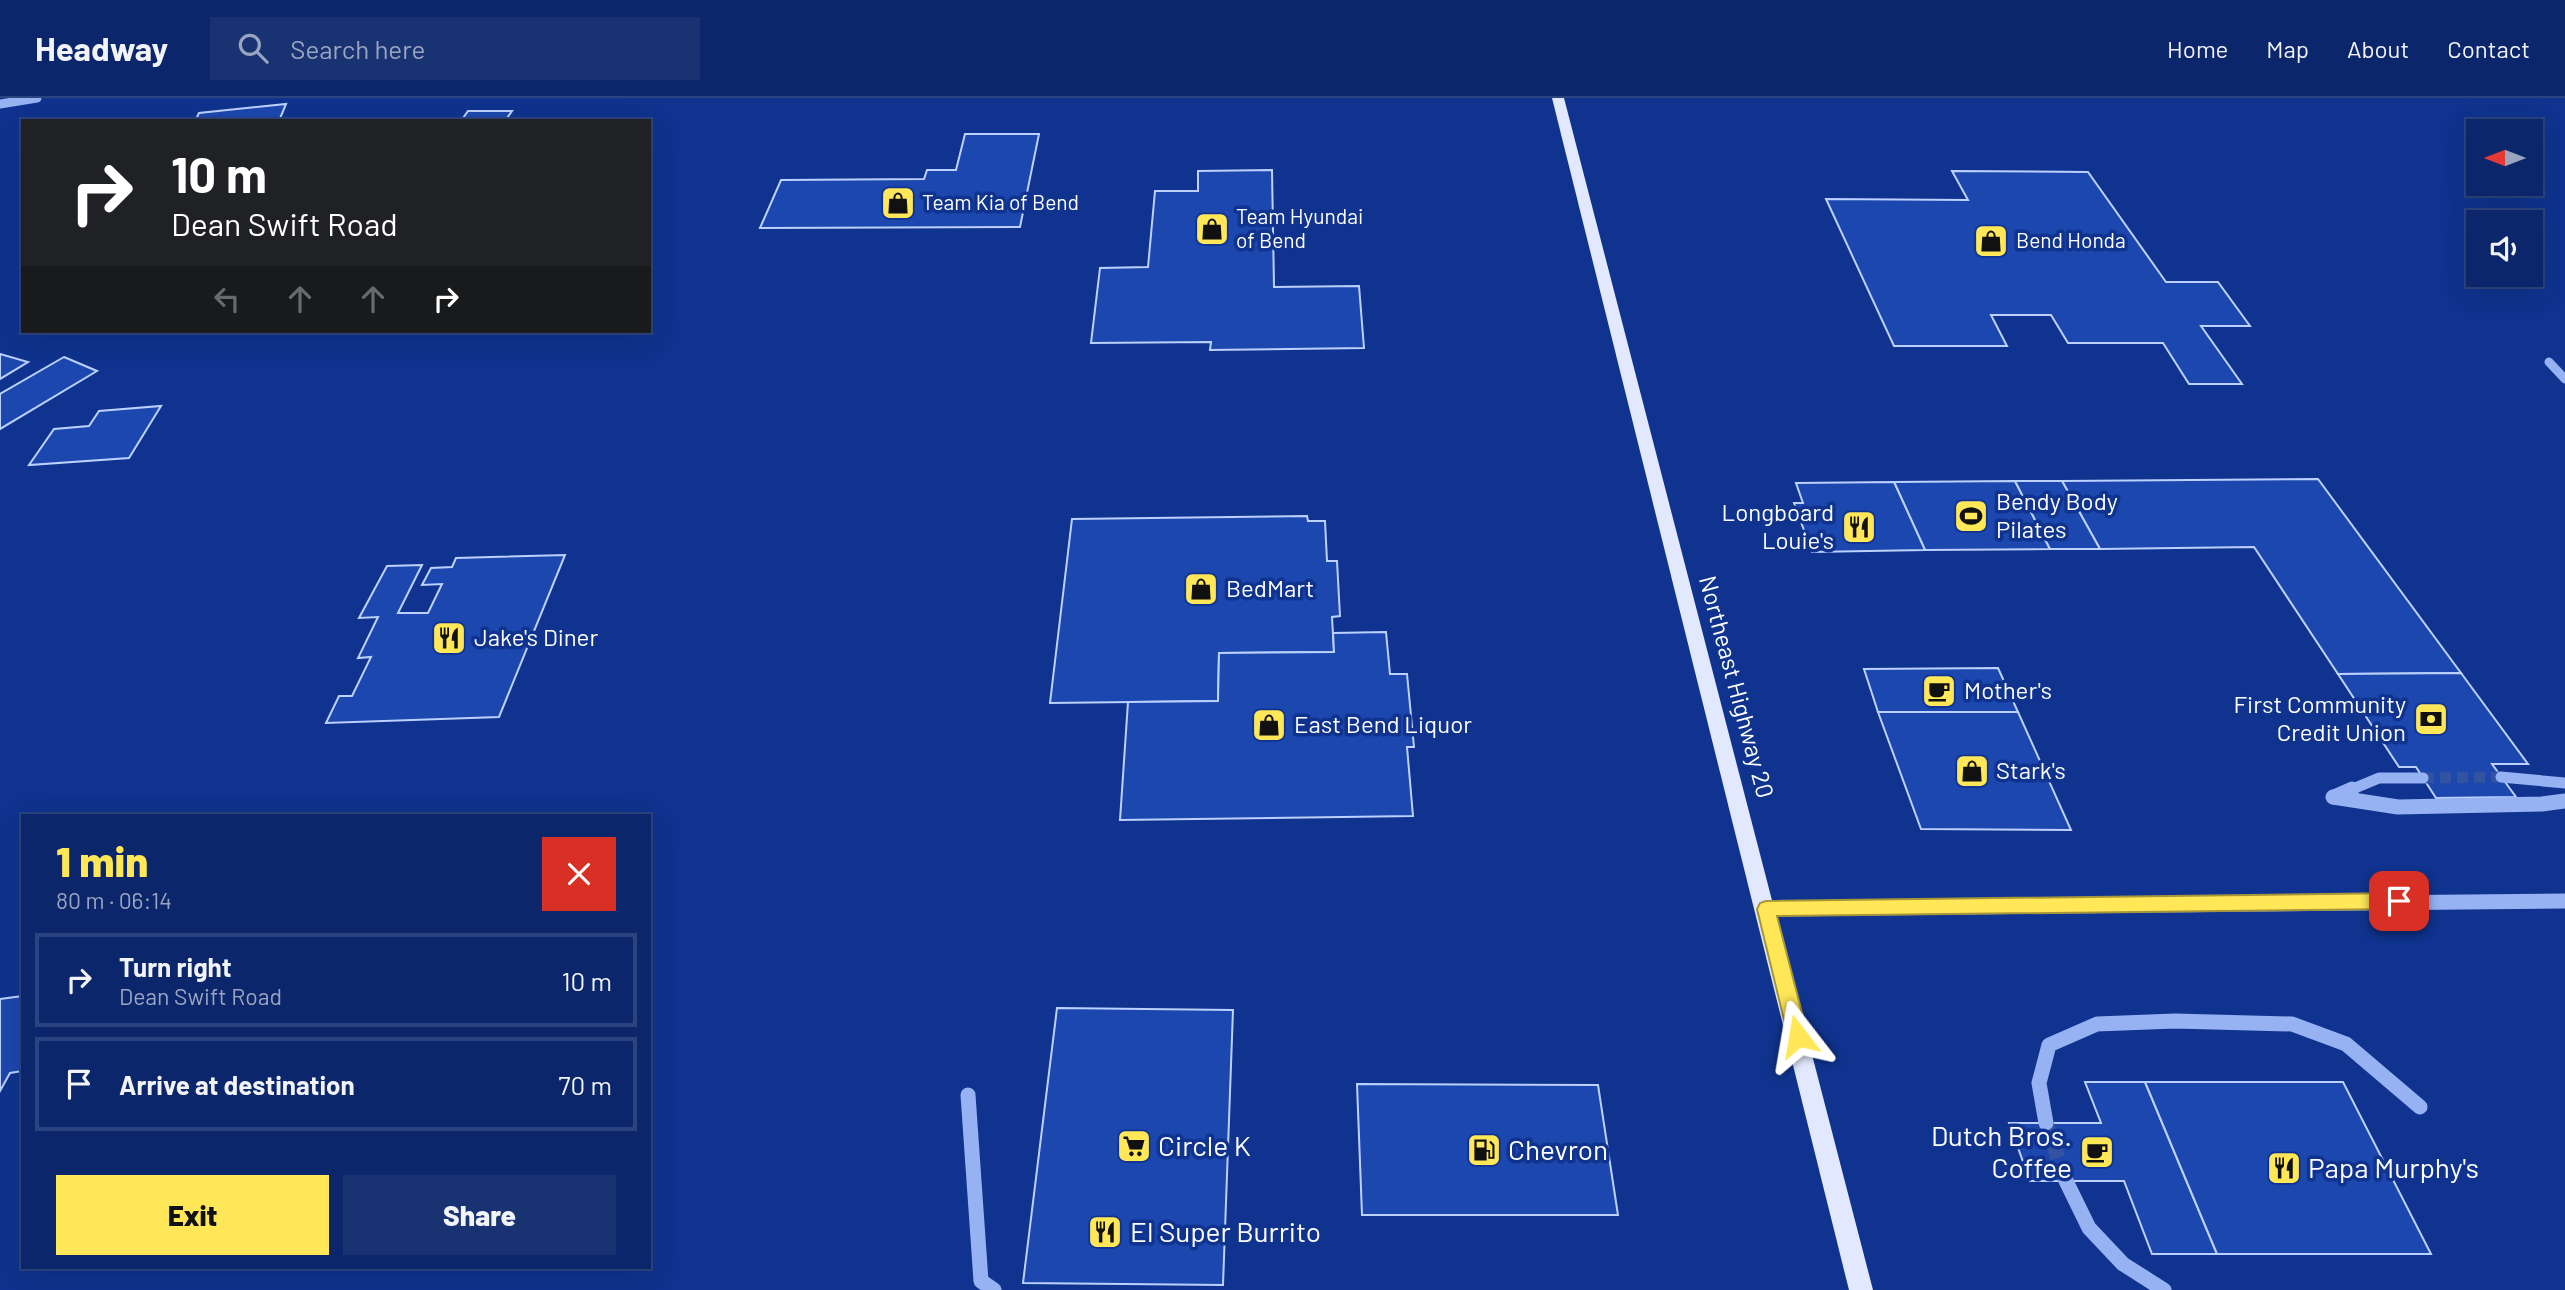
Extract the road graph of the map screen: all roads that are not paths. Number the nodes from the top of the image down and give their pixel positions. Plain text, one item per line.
1 (37, 98) edge
2 (1558, 98) edge
3 (0, 104) edge
4 (2549, 362) dead end
5 (2565, 379) edge
6 (2501, 777) tunnel mouth
7 (2423, 778) tunnel mouth
8 (2565, 783) edge
9 (2565, 801) edge
10 (2565, 901) edge
11 (1766, 909) junction
12 (968, 1095) dead end
13 (2420, 1107) dead end
14 (2046, 1123) tunnel mouth
15 (2066, 1181) tunnel mouth
16 (994, 1290) edge
17 (1861, 1290) edge
18 (2164, 1290) edge

1 - 3 street
2 - 11 main road, Northeast Highway 20
4 - 5 street
6 - 8 street
7 - 9 street
10 - 11 street
11 - 17 main road, Northeast Highway 20
12 - 16 street
13 - 14 street
15 - 18 street

